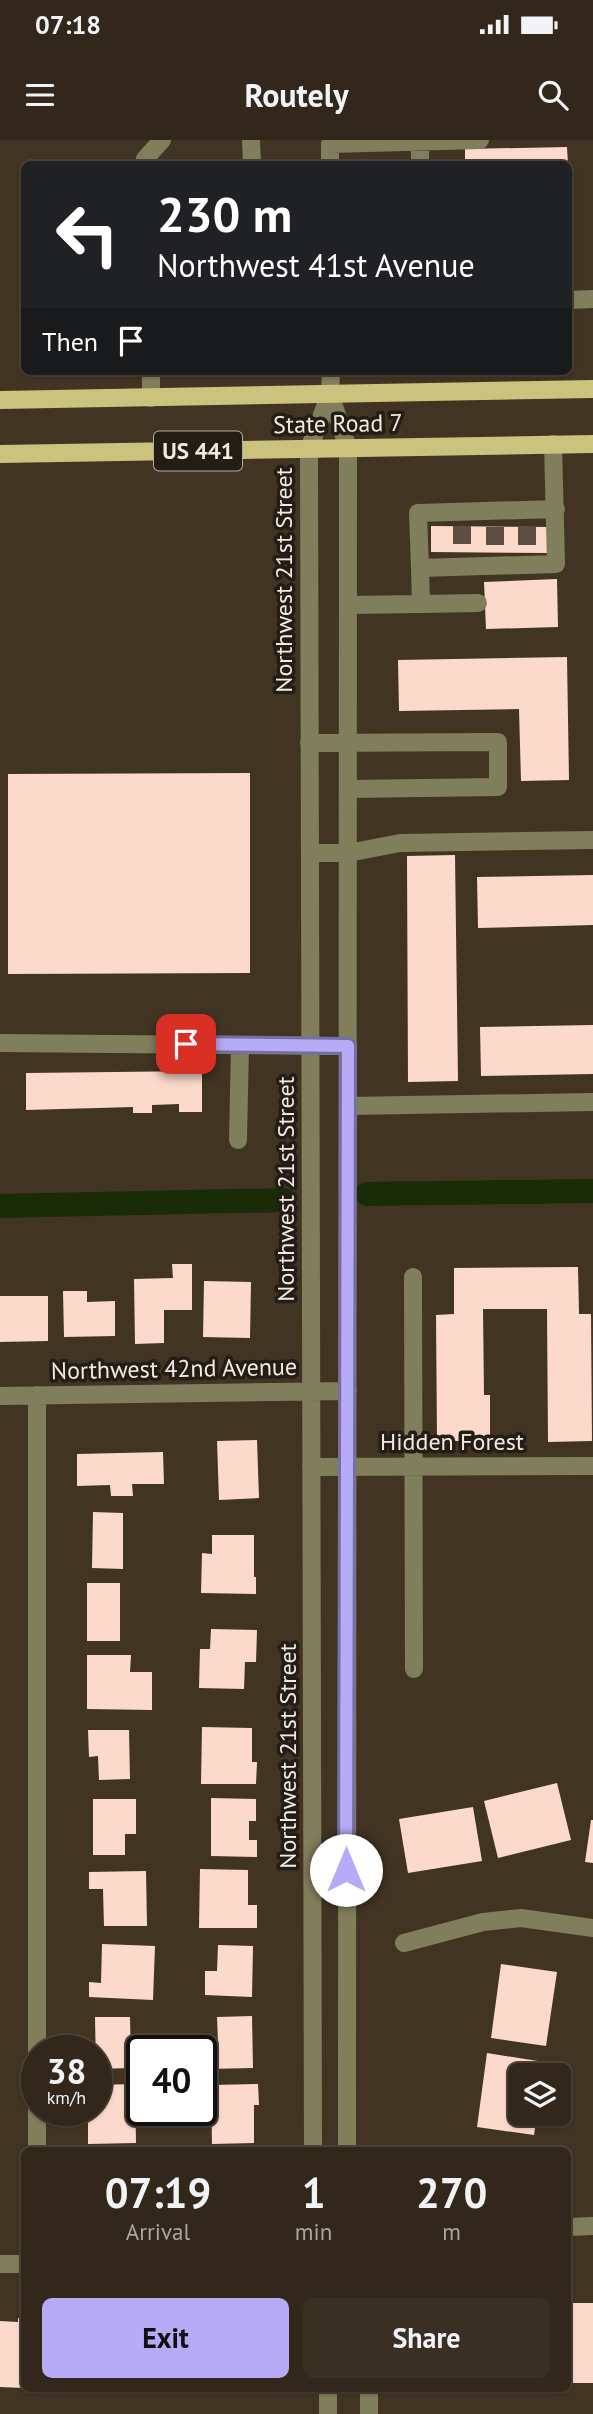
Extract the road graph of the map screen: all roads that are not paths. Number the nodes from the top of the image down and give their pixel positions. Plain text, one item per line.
1 (162, 140) edge
2 (251, 140) edge
3 (480, 140) edge
4 (420, 141) edge
5 (330, 142) edge
6 (145, 161) edge
7 (252, 161) edge
8 (330, 161) edge
9 (421, 161) edge
10 (593, 299) edge
11 (572, 300) edge
12 (151, 375) edge
13 (331, 375) edge
14 (593, 389) edge
15 (330, 394) junction
16 (151, 398) junction
17 (0, 400) edge
18 (593, 443) edge
19 (553, 444) junction
20 (348, 448) junction
21 (309, 449) junction
22 (0, 454) edge
23 (556, 509) junction
24 (420, 568) junction
25 (478, 603) dead end
26 (421, 604) junction
27 (348, 605) junction
28 (309, 743) junction
29 (348, 743) junction
30 (348, 789) junction
31 (593, 840) edge
32 (310, 853) junction
33 (348, 853) junction
34 (0, 1042) edge
35 (240, 1045) junction
36 (310, 1045) junction
37 (348, 1046) junction
38 (593, 1102) edge
39 (348, 1106) junction
40 (238, 1140) dead end
41 (413, 1277) dead end
42 (348, 1391) junction
43 (311, 1392) junction
44 (37, 1395) junction
45 (0, 1396) edge
46 (593, 1466) edge
47 (311, 1467) junction
48 (348, 1467) junction
49 (414, 1467) junction
50 (414, 1669) dead end
51 (593, 1928) edge
52 (404, 1943) dead end
53 (37, 2147) edge
54 (313, 2147) edge
55 (347, 2147) edge
56 (571, 2227) edge
57 (593, 2227) edge
58 (0, 2264) edge
59 (21, 2264) edge
60 (328, 2392) edge
61 (369, 2392) edge
62 (328, 2414) edge
63 (369, 2414) edge

1 - 6 street
2 - 7 street
3 - 4 street
4 - 5 street
4 - 9 street
5 - 8 street
10 - 11 street
12 - 16 street
13 - 15 street
14 - 15 main road, State Road 7 / US 441
15 - 16 main road, State Road 7 / US 441
15 - 20 street
15 - 21 street, Northwest 21st Street
16 - 17 main road, State Road 7 / US 441
18 - 19 main road, State Road 7 / US 441
19 - 20 main road, State Road 7 / US 441
19 - 23 street
20 - 21 main road, State Road 7 / US 441
20 - 27 street
21 - 22 main road, State Road 7 / US 441
21 - 28 street, Northwest 21st Street
23 - 24 street
23 - 24 street
24 - 26 street
25 - 26 street
26 - 27 street
27 - 29 street
28 - 29 street
28 - 32 street, Northwest 21st Street
29 - 30 street
29 - 30 street
30 - 33 street
31 - 33 street
32 - 33 street
32 - 36 street, Northwest 21st Street
33 - 37 street
34 - 35 street
35 - 36 street
35 - 40 street
36 - 37 street
36 - 43 street, Northwest 21st Street
37 - 39 street
38 - 39 street
39 - 42 street
41 - 49 street
42 - 43 street, Northwest 42nd Avenue
42 - 48 street
43 - 44 street, Northwest 42nd Avenue
43 - 47 street, Northwest 21st Street
44 - 45 street, Northwest 42nd Avenue
44 - 53 street
46 - 49 street, Hidden Forest
47 - 48 street, Hidden Forest
47 - 54 street, Northwest 21st Street
48 - 49 street, Hidden Forest
48 - 55 street
49 - 50 street
51 - 52 street
56 - 57 street
58 - 59 street
60 - 62 street
61 - 63 street

